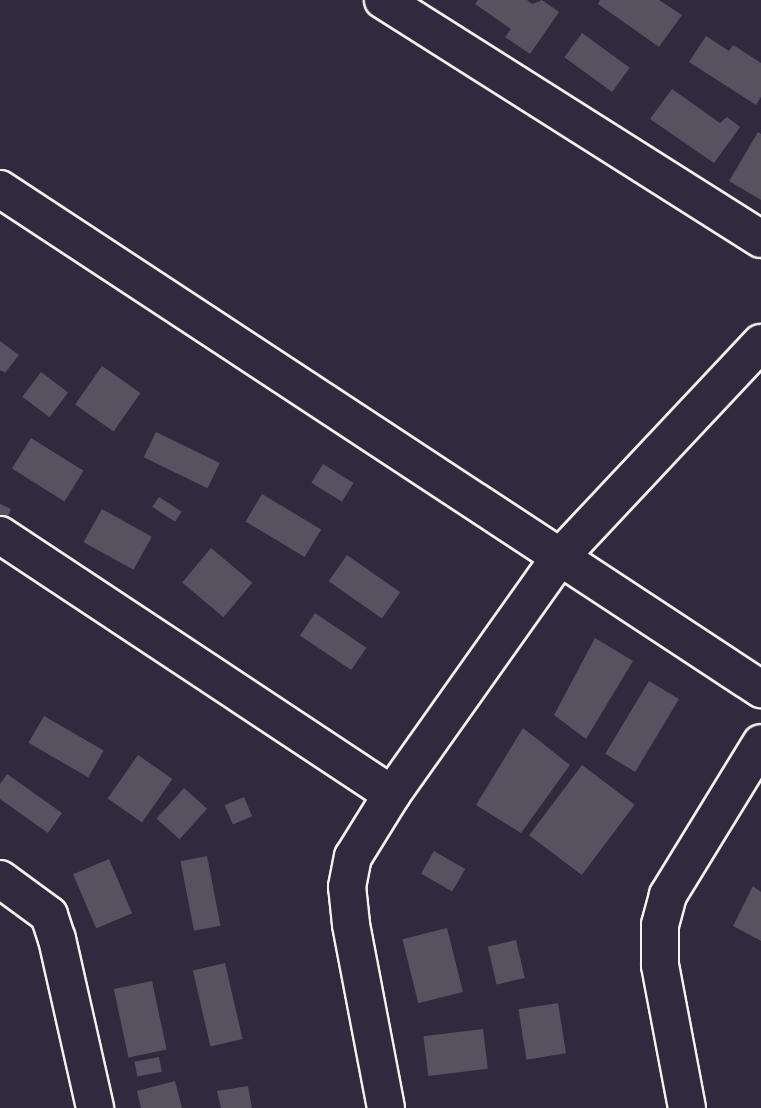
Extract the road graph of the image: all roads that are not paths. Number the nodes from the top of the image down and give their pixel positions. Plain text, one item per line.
1 (383, 0) edge
2 (0, 189) edge
3 (761, 239) edge
4 (761, 343) edge
5 (0, 535) edge
6 (559, 558) junction
7 (761, 689) edge
8 (761, 743) edge
9 (392, 794) junction
10 (0, 879) edge
11 (95, 1108) edge
12 (386, 1108) edge
13 (687, 1108) edge

1 - 3 street
2 - 6 street
4 - 6 street
5 - 9 street
6 - 7 street
6 - 9 street
8 - 13 street
9 - 12 street
10 - 11 street

